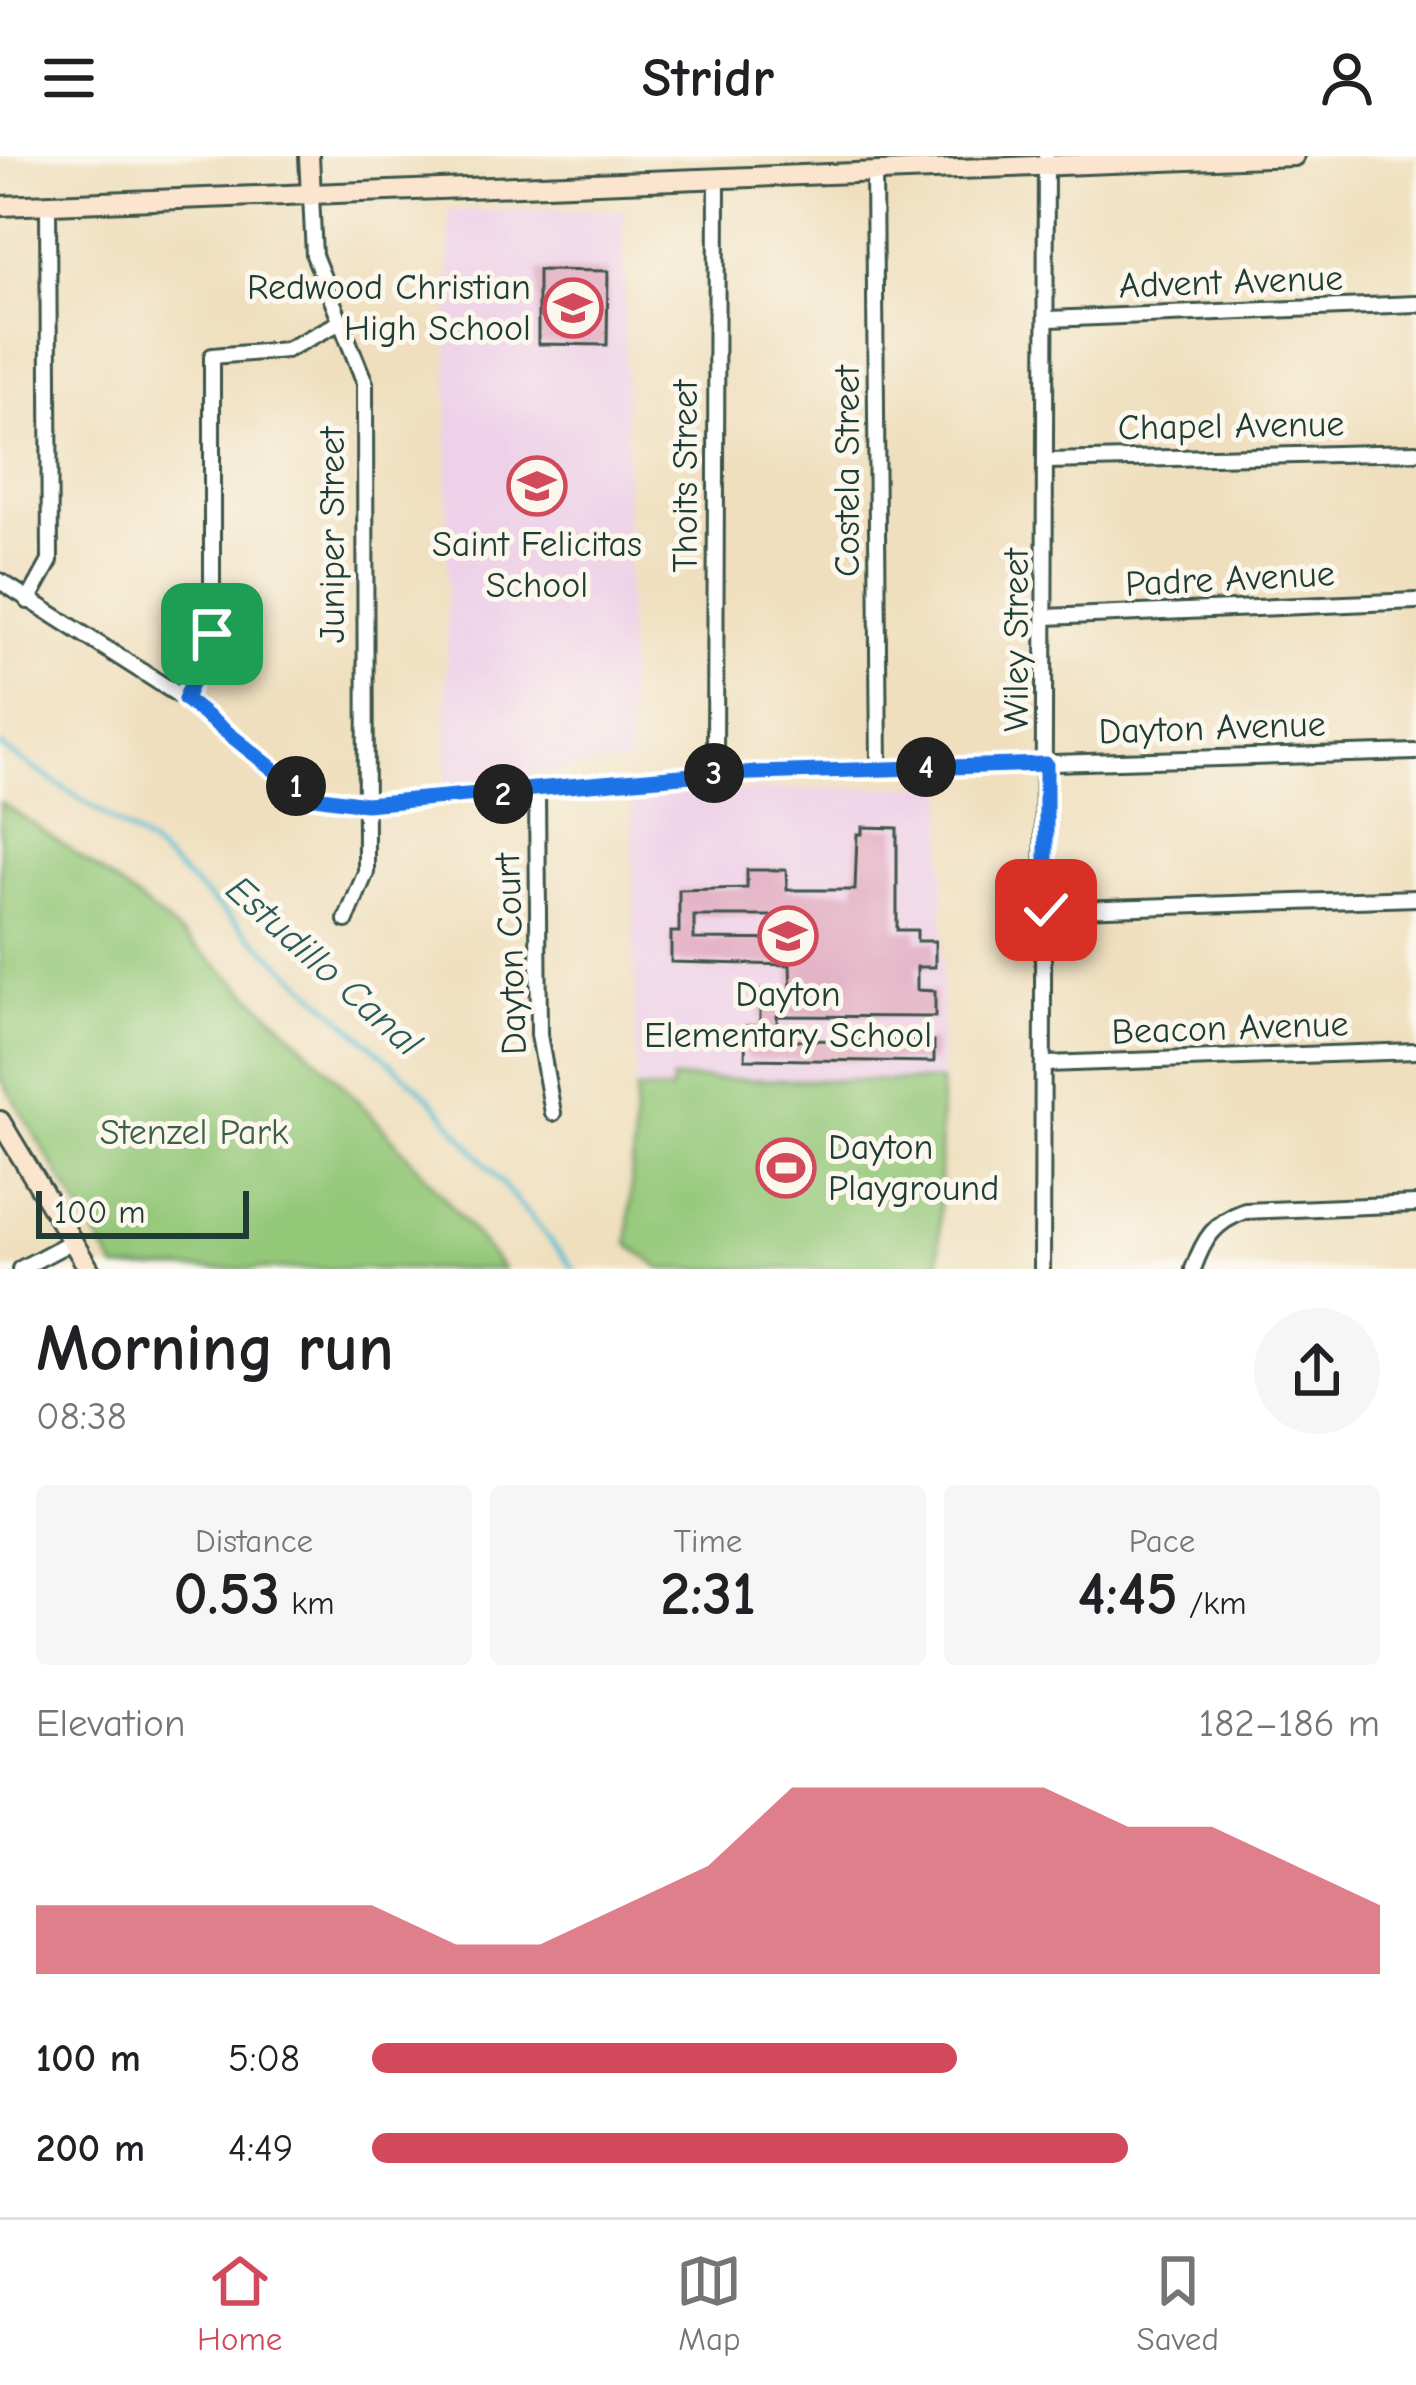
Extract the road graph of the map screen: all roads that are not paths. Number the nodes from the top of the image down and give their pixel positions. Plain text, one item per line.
1 (309, 156) edge
2 (1294, 156) edge
3 (1046, 161) edge
4 (874, 172) junction
5 (717, 178) junction
6 (310, 196) junction
7 (49, 205) junction
8 (0, 206) edge
9 (1416, 304) edge
10 (1048, 319) junction
11 (338, 323) junction
12 (1416, 452) edge
13 (1048, 461) junction
14 (0, 581) edge
15 (28, 601) junction
16 (1416, 601) edge
17 (1046, 617) junction
18 (185, 699) junction
19 (1416, 752) edge
20 (1046, 764) junction
21 (879, 769) junction
22 (721, 773) junction
23 (537, 792) junction
24 (366, 804) junction
25 (1416, 898) edge
26 (1046, 910) junction
27 (346, 920) dead end
28 (1416, 1051) edge
29 (1046, 1064) junction
30 (553, 1113) dead end
31 (0, 1120) edge
32 (1416, 1204) edge
33 (71, 1242) junction
34 (20, 1269) edge
35 (89, 1269) edge
36 (1042, 1269) edge
37 (1193, 1269) edge

1 - 6 street, Juniper Street
2 - 3 street
3 - 4 street
3 - 10 street, Wiley Street
4 - 5 street
4 - 21 street, Costela Street
5 - 6 street
5 - 22 street, Thoits Street
6 - 7 street
6 - 11 street, Juniper Street
7 - 8 street
7 - 15 street
9 - 10 street, Advent Avenue
10 - 13 street, Wiley Street
11 - 18 street
11 - 24 street, Juniper Street
12 - 13 street, Chapel Avenue
13 - 17 street, Wiley Street
14 - 15 street, Dayton Avenue
15 - 18 street, Dayton Avenue
16 - 17 street, Padre Avenue
17 - 20 street, Wiley Street
18 - 24 street, Dayton Avenue
19 - 20 street, Dayton Avenue
20 - 21 street, Dayton Avenue
20 - 26 street, Wiley Street
21 - 22 street, Dayton Avenue
22 - 23 street, Dayton Avenue
23 - 24 street, Dayton Avenue
23 - 30 street, Dayton Court
24 - 27 street, Juniper Street
25 - 26 street
26 - 29 street, Wiley Street
28 - 29 street, Beacon Avenue
29 - 36 street, Wiley Street
31 - 33 street
32 - 37 street
33 - 34 street
33 - 35 street

